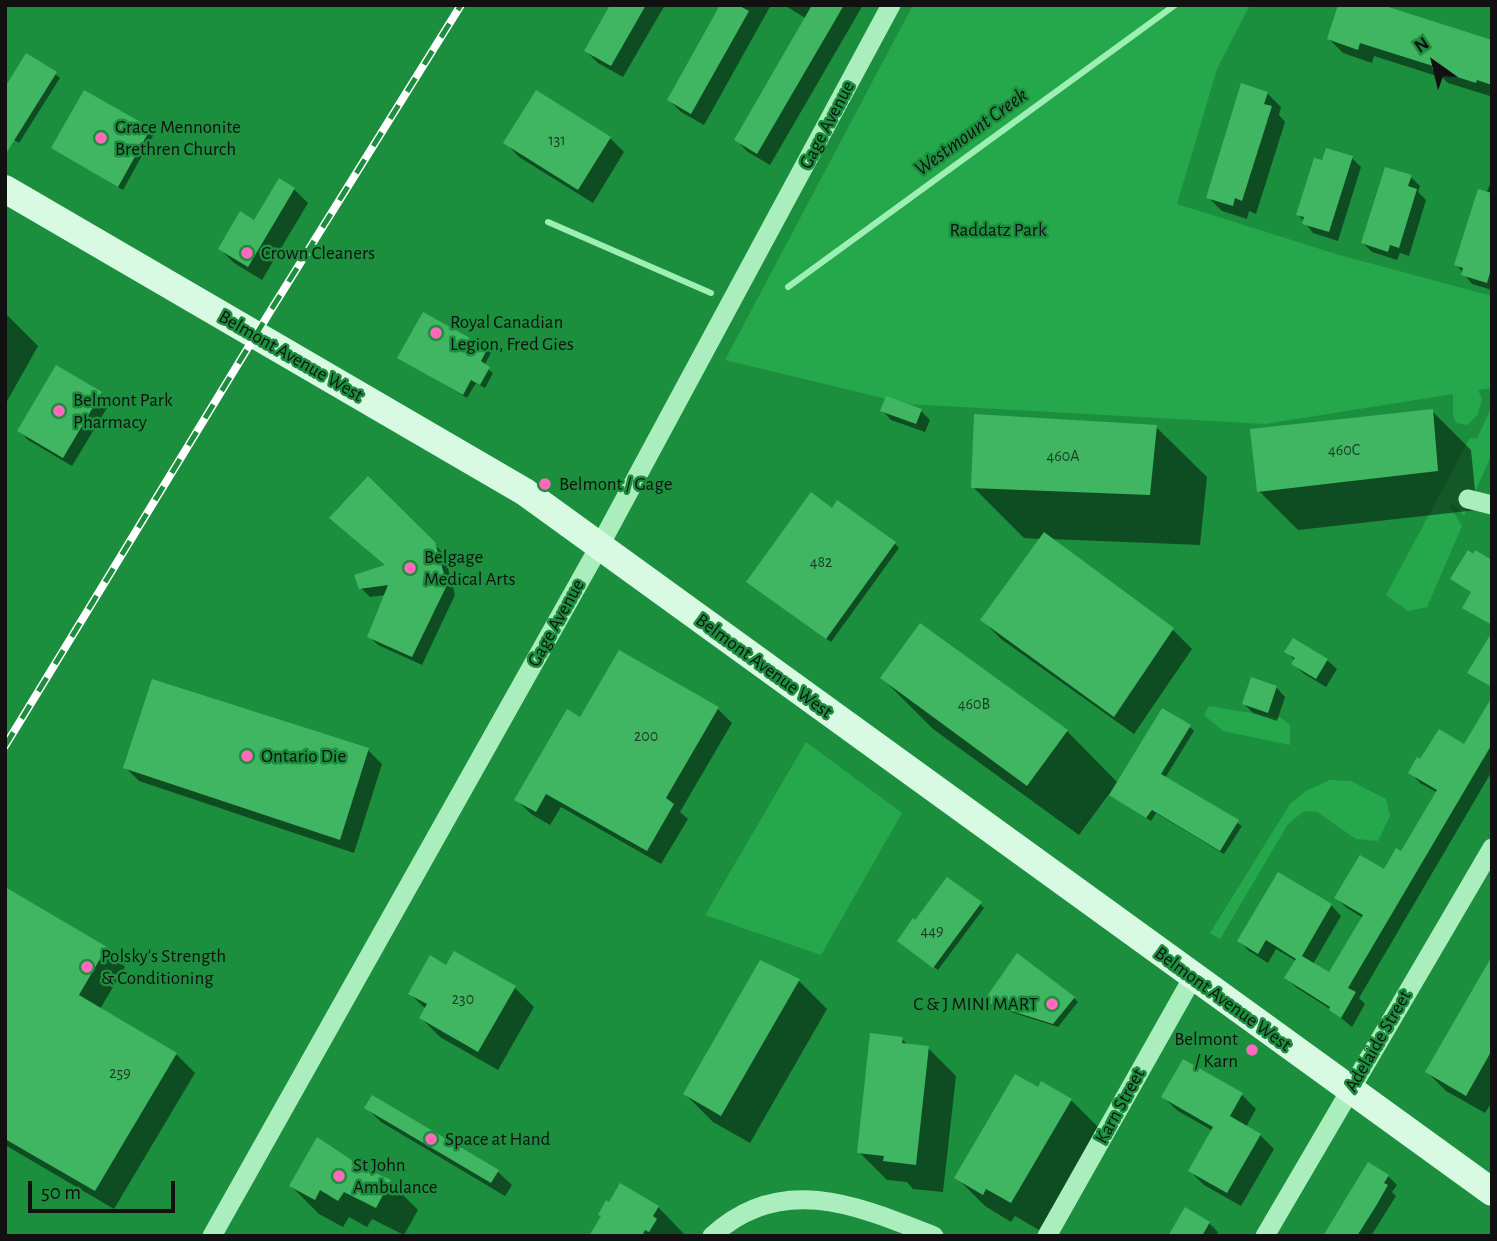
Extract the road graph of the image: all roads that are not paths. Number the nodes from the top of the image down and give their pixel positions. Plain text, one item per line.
1 (891, 5) edge
2 (5, 189) edge
3 (1468, 499) dead end
4 (1492, 505) edge
5 (599, 547) junction
6 (1492, 848) edge
7 (1193, 976) junction
8 (1349, 1090) junction
9 (1492, 1192) edge
10 (212, 1236) edge
11 (712, 1236) edge
12 (934, 1236) edge
13 (1047, 1236) edge
14 (1265, 1236) edge

1 - 5 street, Gage Avenue
2 - 5 street, Belmont Avenue West
3 - 4 street
5 - 7 street, Belmont Avenue West
5 - 10 street, Gage Avenue
6 - 8 street, Adelaide Street
7 - 8 street, Belmont Avenue West
7 - 13 street, Karn Street
8 - 9 street, Belmont Avenue West
8 - 14 street, Adelaide Street
11 - 12 street

